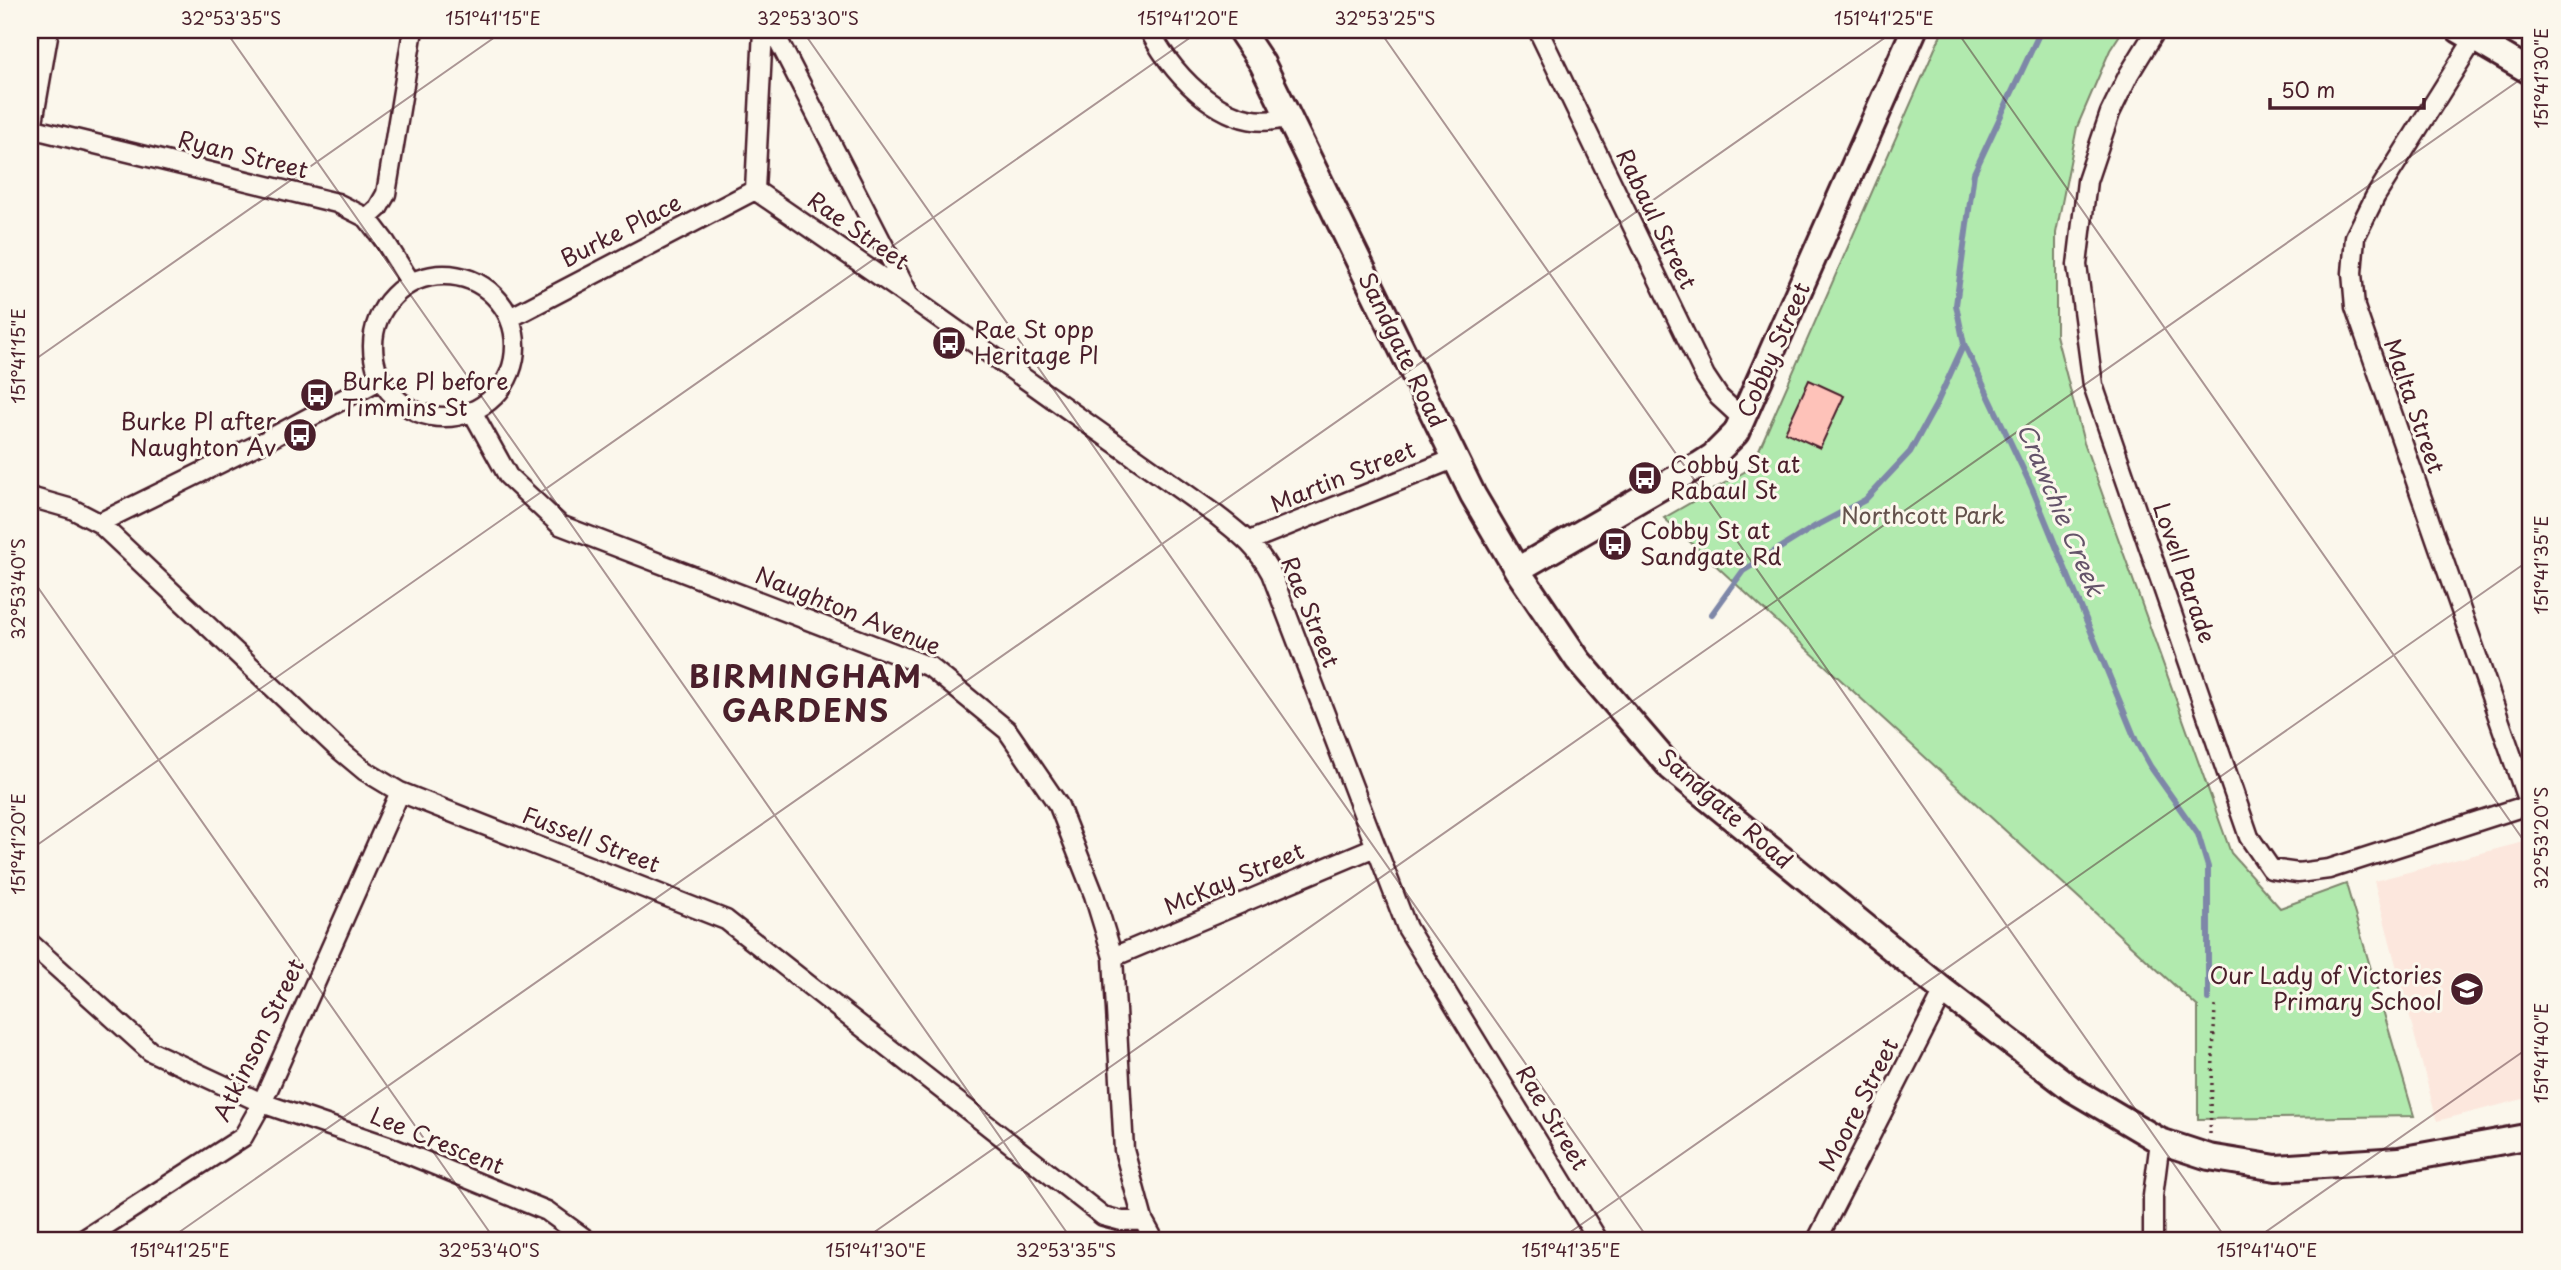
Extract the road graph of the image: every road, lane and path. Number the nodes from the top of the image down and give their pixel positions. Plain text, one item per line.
1 (49, 30) edge
2 (413, 30) edge
3 (763, 30) edge
4 (773, 30) edge
5 (1149, 30) edge
6 (1240, 30) edge
7 (1538, 30) edge
8 (1914, 30) edge
9 (2156, 30) edge
10 (2467, 35) edge
11 (2531, 72) edge
12 (1288, 117) junction
13 (31, 128) edge
14 (755, 190) junction
15 (367, 218) junction
16 (411, 283) junction
17 (910, 297) junction
18 (510, 318) junction
19 (381, 379) junction
20 (472, 413) junction
21 (1744, 420) junction
22 (1456, 458) junction
23 (30, 497) edge
24 (99, 523) junction
25 (1249, 541) junction
26 (1517, 570) junction
27 (400, 792) junction
28 (2530, 805) edge
29 (1375, 847) junction
30 (30, 943) edge
31 (1113, 957) junction
32 (1944, 991) junction
33 (2215, 1006) dead end
34 (261, 1103) junction
35 (2531, 1136) edge
36 (2160, 1141) junction
37 (2209, 1157) junction
38 (1143, 1220) junction
39 (83, 1240) edge
40 (587, 1240) edge
41 (1154, 1240) edge
42 (1598, 1240) edge
43 (1817, 1240) edge
44 (2153, 1240) edge

1 - 13 street
2 - 15 street
3 - 14 street
4 - 17 street
5 - 12 street
6 - 12 main road, Sandgate Road
7 - 21 street, Rabaul Street
8 - 21 main road, Cobby Street
9 - 28 street, Lovell Parade
10 - 11 main road
10 - 28 street, Malta Street
12 - 22 main road, Sandgate Road
13 - 15 street, Ryan Street
14 - 17 street, Rae Street
14 - 18 street, Burke Place
15 - 16 street, Ryan Street
16 - 18 street
16 - 19 street
17 - 25 street, Rae Street
18 - 20 street
19 - 20 street
19 - 24 street
20 - 31 street, Naughton Avenue
21 - 26 main road, Cobby Street
22 - 25 street, Martin Street
22 - 26 main road, Sandgate Road
23 - 24 street, Fussell Street
24 - 27 street, Fussell Street
25 - 29 street, Rae Street
26 - 32 main road, Sandgate Road
27 - 34 street, Atkinson Street
27 - 38 street, Fussell Street
29 - 31 street, McKay Street
29 - 42 street, Rae Street
30 - 34 street, Lee Crescent
31 - 38 street, Naughton Avenue
32 - 36 main road, Sandgate Road
32 - 43 street, Moore Street
33 - 37 path
34 - 39 street, Atkinson Street
34 - 40 street, Lee Crescent
35 - 37 main road, Sandgate Road
36 - 37 main road, Sandgate Road
36 - 44 street
38 - 41 street, Naughton Avenue

